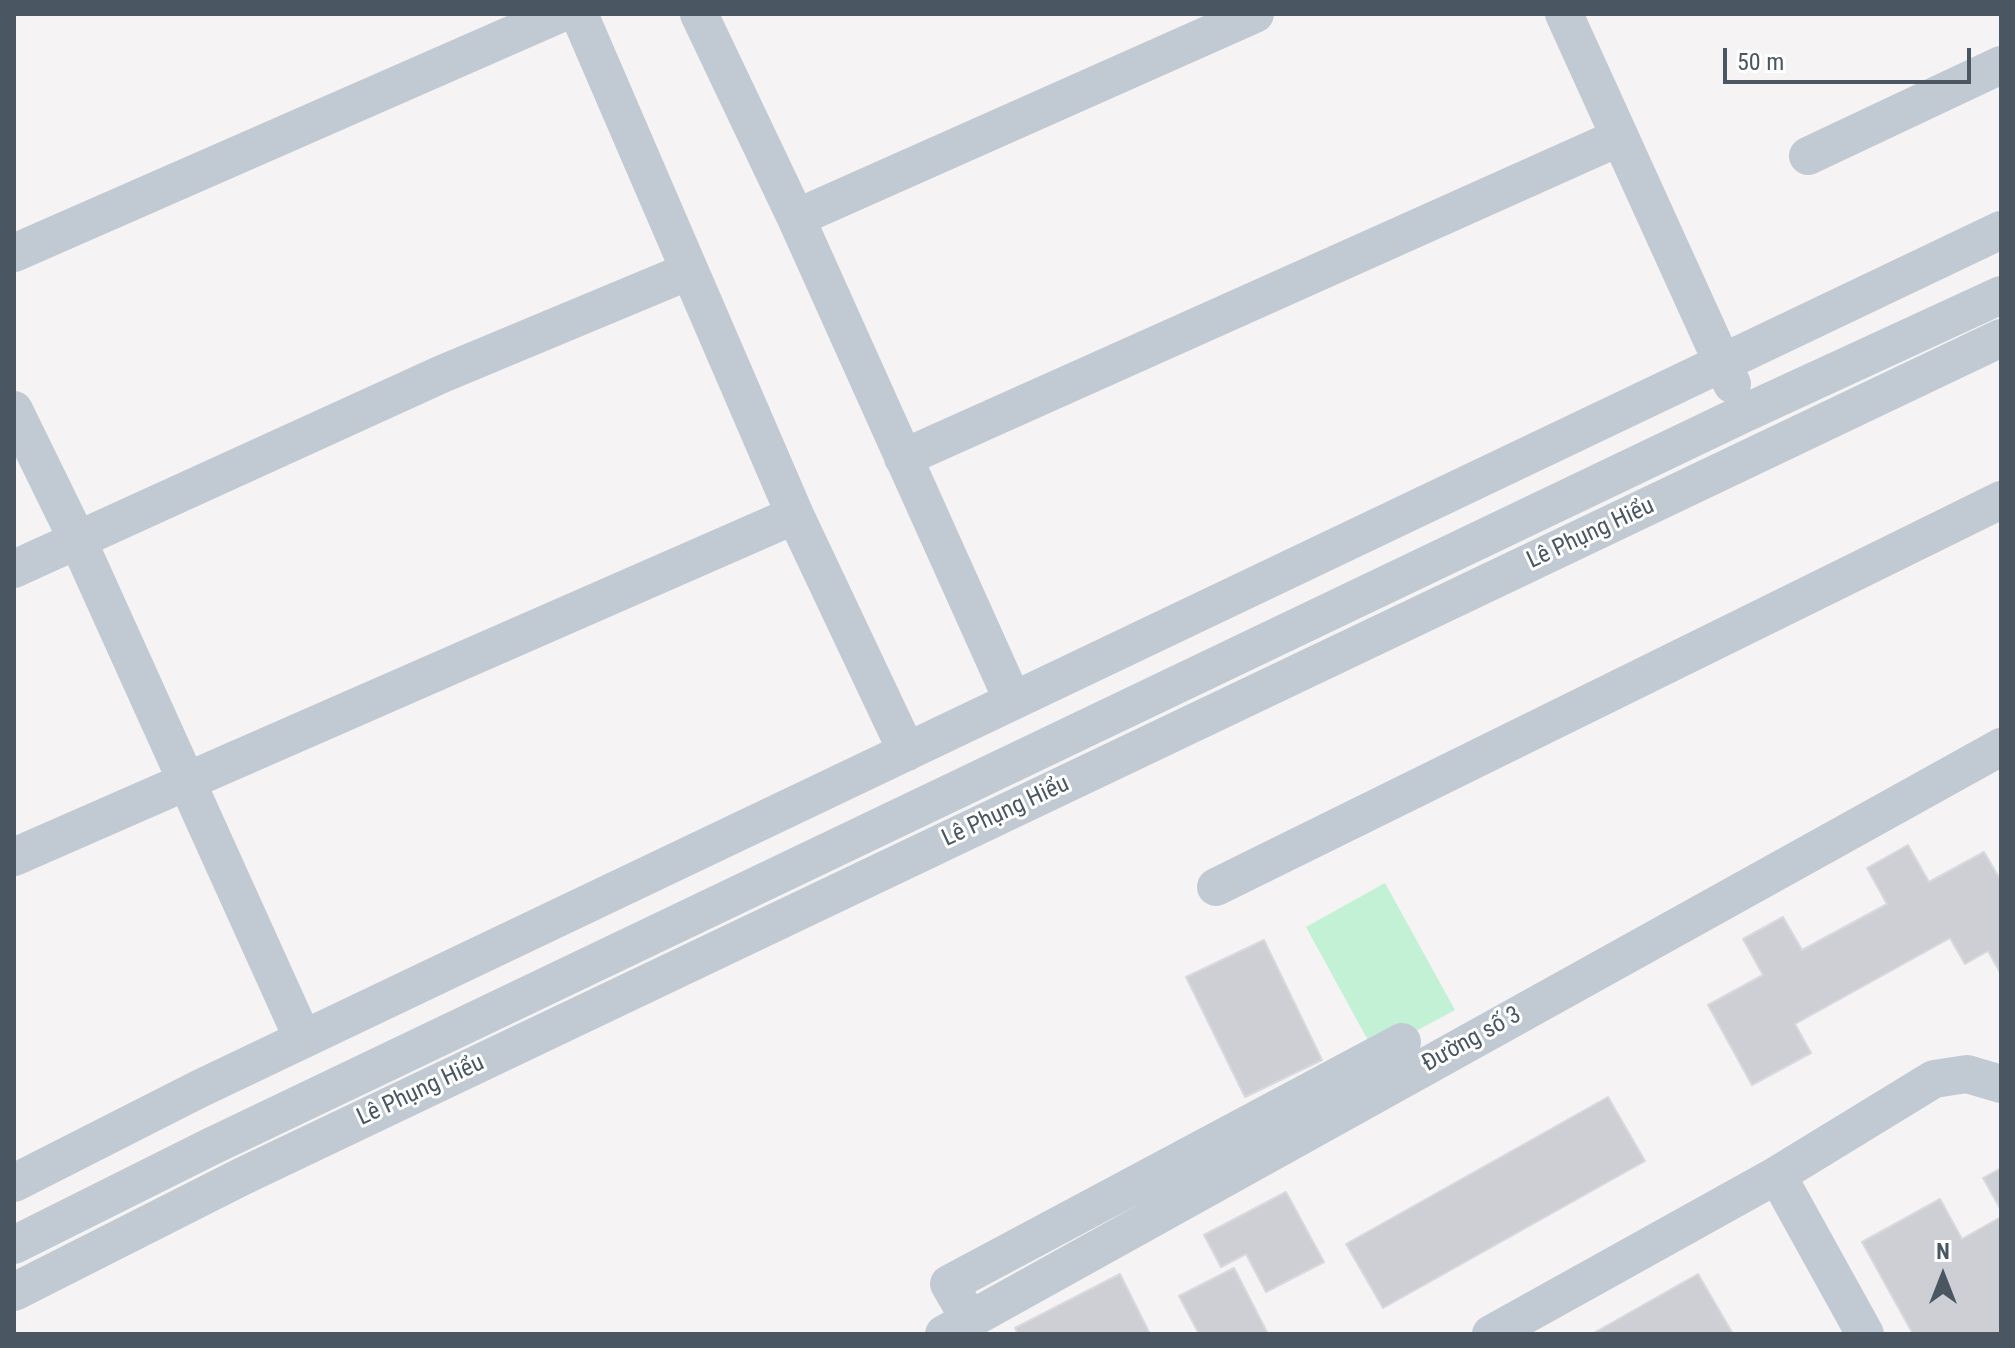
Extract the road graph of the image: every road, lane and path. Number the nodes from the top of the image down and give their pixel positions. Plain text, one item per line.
1 (559, 14) edge
2 (579, 14) edge
3 (699, 14) edge
4 (1255, 14) edge
5 (1564, 14) edge
6 (2001, 65) edge
7 (1620, 137) junction
8 (1808, 156) dead end
9 (796, 218) junction
10 (2001, 230) edge
11 (2001, 251) edge
12 (14, 253) edge
13 (689, 271) junction
14 (2001, 295) edge
15 (2001, 338) edge
16 (1733, 385) junction
17 (14, 410) edge
18 (1763, 452) junction
19 (903, 458) junction
20 (2001, 500) edge
21 (795, 515) junction
22 (78, 541) junction
23 (14, 569) edge
24 (1013, 701) junction
25 (2001, 747) edge
26 (907, 752) junction
27 (185, 781) junction
28 (14, 857) edge
29 (1216, 887) dead end
30 (303, 1039) junction
31 (1402, 1042) dead end
32 (2001, 1084) edge
33 (1777, 1175) junction
34 (14, 1183) edge
35 (14, 1205) edge
36 (14, 1245) edge
37 (14, 1292) edge
38 (957, 1327) edge
39 (1491, 1334) edge
40 (1865, 1334) edge

1 - 12 street
2 - 13 street
3 - 9 street
4 - 9 street
5 - 7 street
6 - 8 street
7 - 16 street
7 - 19 street
9 - 19 street
10 - 16 street, Lê Phụng Hiểu
11 - 16 street, Lê Phụng Hiểu
13 - 21 street
13 - 22 street
14 - 16 street, Lê Phụng Hiểu
15 - 18 street, Lê Phụng Hiểu
16 - 18 street
16 - 24 street, Lê Phụng Hiểu
16 - 35 street, Lê Phụng Hiểu
16 - 36 street, Lê Phụng Hiểu
17 - 22 street
18 - 37 street, Lê Phụng Hiểu
19 - 24 street
20 - 29 street
21 - 26 street
21 - 27 street
22 - 23 street
22 - 27 street
24 - 26 street, Lê Phụng Hiểu
25 - 38 street, Đường số 3
26 - 30 street, Lê Phụng Hiểu
27 - 28 street
27 - 30 street
30 - 34 street, Lê Phụng Hiểu
31 - 38 street
32 - 33 street
33 - 39 street
33 - 40 street

